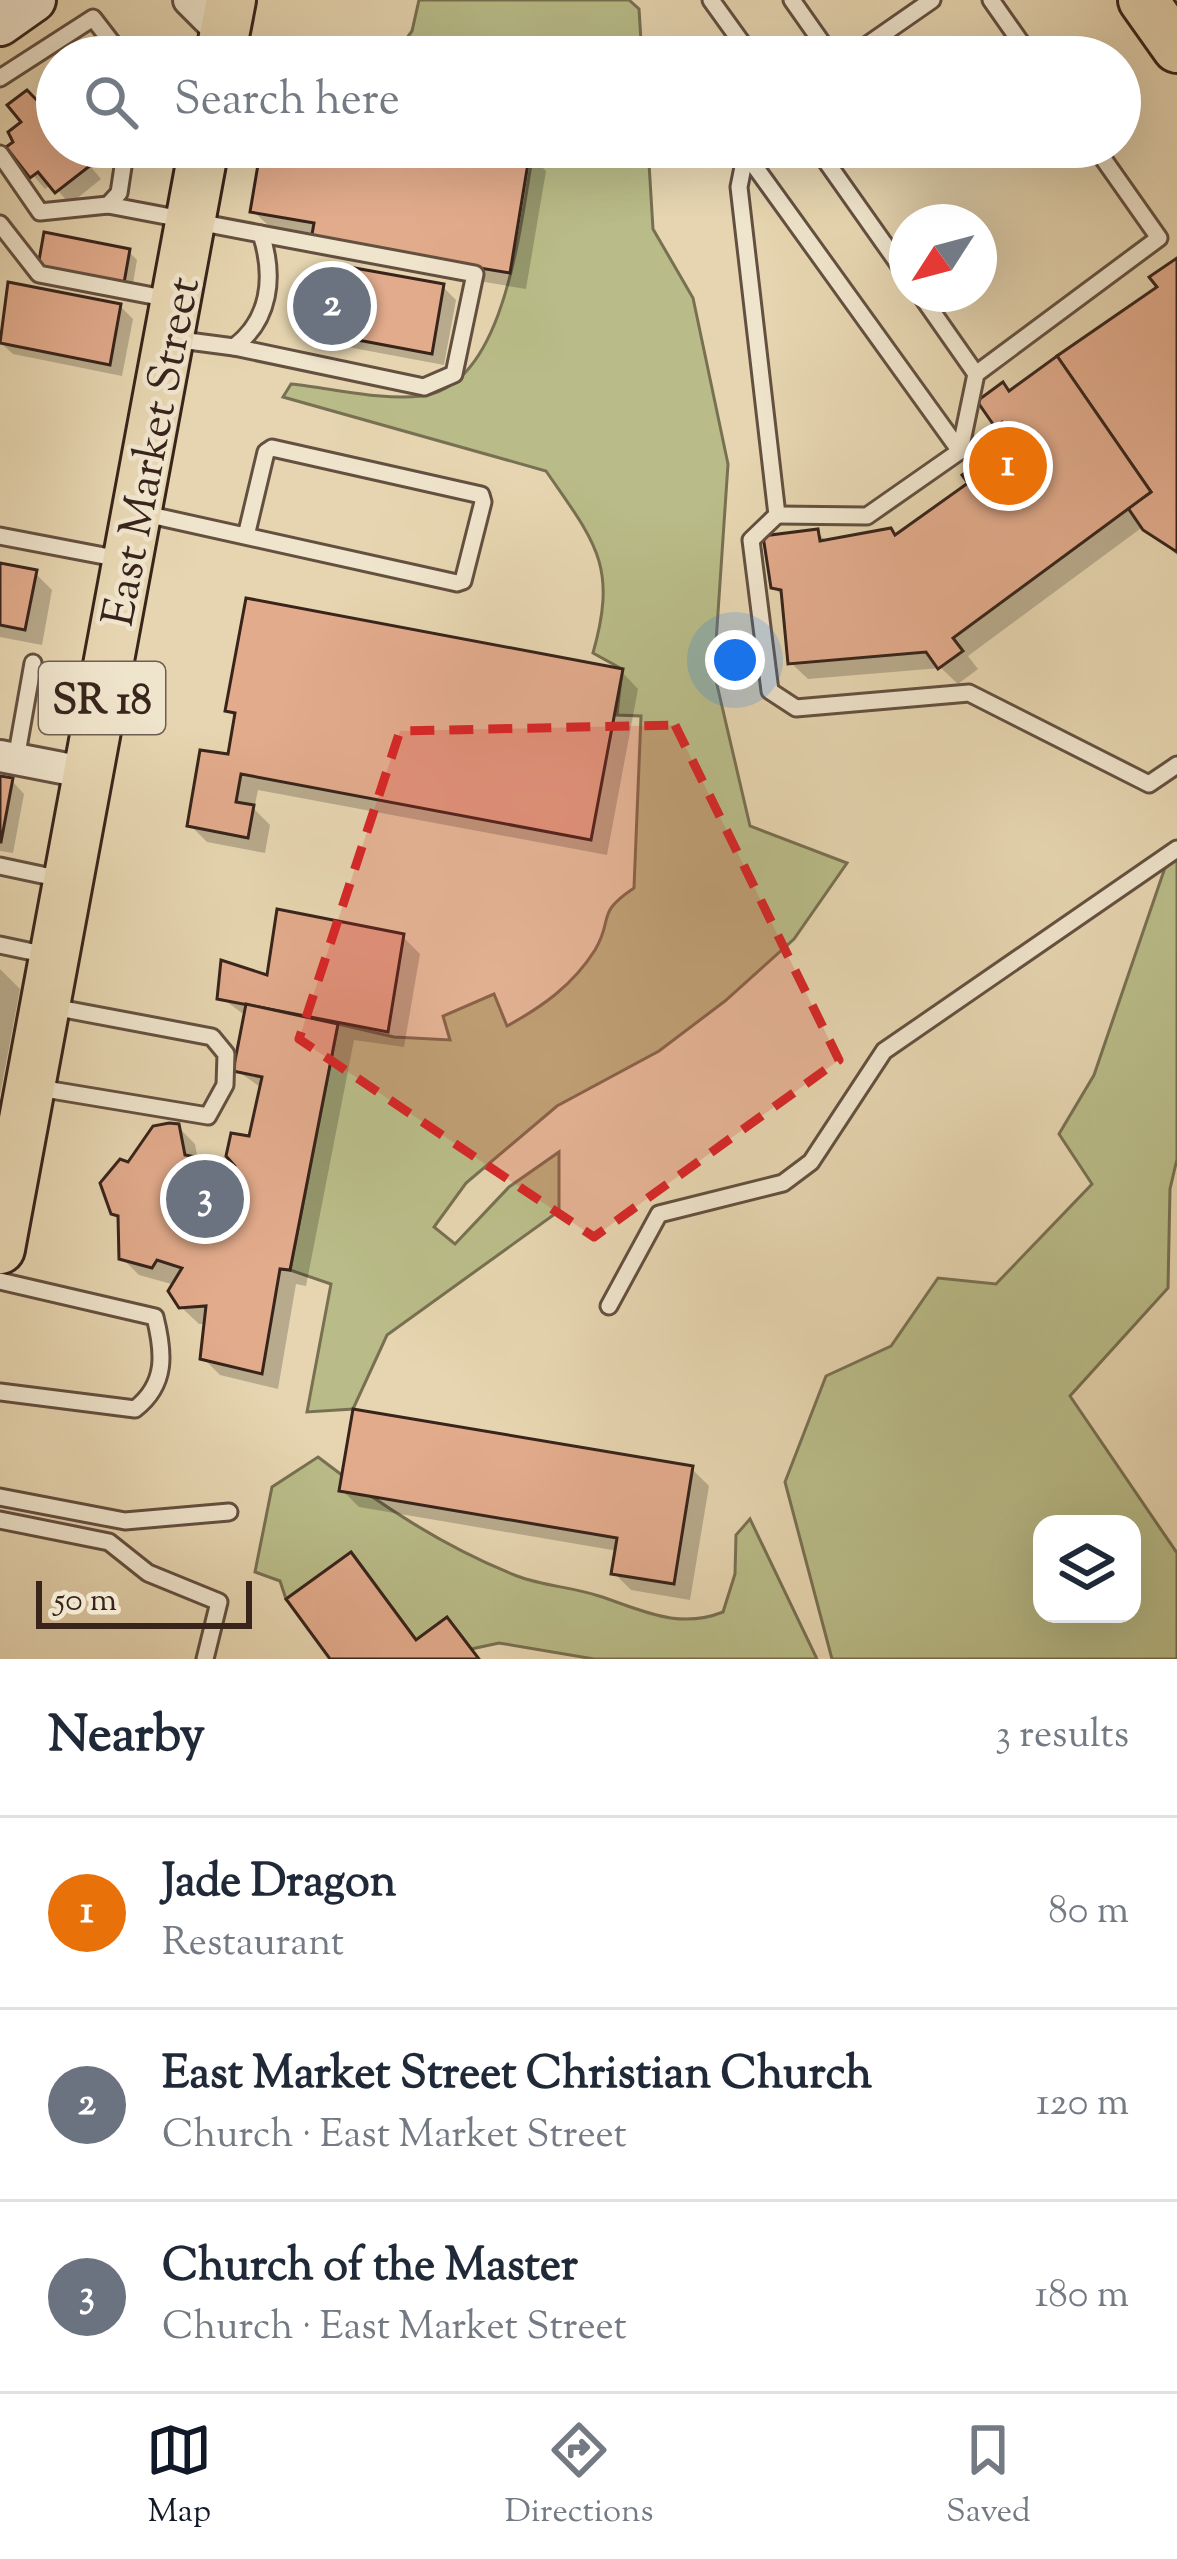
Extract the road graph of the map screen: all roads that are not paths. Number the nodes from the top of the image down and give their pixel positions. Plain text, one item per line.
1 (34, 0) edge
2 (189, 0) edge
3 (711, 0) edge
4 (792, 0) edge
5 (932, 0) edge
6 (991, 0) edge
7 (1143, 0) edge
8 (0, 24) edge
9 (225, 31) edge
10 (65, 36) edge
11 (107, 36) edge
12 (737, 36) edge
13 (817, 36) edge
14 (880, 36) edge
15 (1016, 36) edge
16 (1177, 48) edge
17 (36, 55) edge
18 (0, 78) edge
19 (0, 154) edge
20 (123, 168) edge
21 (200, 168) edge
22 (743, 168) edge
23 (759, 168) edge
24 (831, 168) edge
25 (1110, 168) edge
26 (107, 205) junction
27 (191, 221) junction
28 (0, 224) edge
29 (261, 235) junction
30 (889, 250) edge
31 (933, 312) edge
32 (174, 320) junction
33 (234, 347) junction
34 (976, 374) junction
35 (960, 451) junction
36 (138, 512) junction
37 (777, 515) junction
38 (0, 536) edge
39 (246, 536) junction
40 (128, 561) junction
41 (33, 663) dead end
42 (8, 758) edge
43 (1177, 765) edge
44 (88, 773) junction
45 (1177, 849) edge
46 (0, 866) edge
47 (69, 880) junction
48 (0, 945) edge
49 (56, 957) junction
50 (46, 1005) junction
51 (30, 1086) junction
52 (8, 1162) edge
53 (0, 1249) edge
54 (0, 1281) edge
55 (610, 1306) dead end
56 (0, 1392) edge
57 (0, 1496) edge
58 (229, 1512) dead end
59 (0, 1520) edge
60 (205, 1659) edge

1 - 8 main road
2 - 9 street
3 - 12 lane
4 - 13 lane
5 - 14 lane
6 - 15 lane
7 - 16 main road
10 - 11 lane
17 - 18 lane
19 - 26 lane
20 - 26 lane
21 - 27 main road, East Market Street / SR 18
22 - 37 lane
23 - 35 lane
24 - 30 lane
25 - 34 lane
26 - 27 lane
27 - 29 lane
27 - 32 main road, East Market Street / SR 18
28 - 32 lane
29 - 33 lane
29 - 33 lane
31 - 34 lane
32 - 33 lane
32 - 36 main road, East Market Street / SR 18
34 - 35 lane
35 - 37 lane
36 - 39 lane
36 - 40 main road, East Market Street / SR 18
37 - 43 lane
38 - 40 lane
39 - 39 lane
40 - 44 main road, East Market Street / SR 18
41 - 42 lane
42 - 44 street
44 - 47 main road, East Market Street / SR 18
45 - 55 lane
46 - 47 lane
47 - 49 main road, East Market Street / SR 18
48 - 49 lane
49 - 50 main road, East Market Street / SR 18
50 - 51 main road, East Market Street / SR 18
50 - 51 lane
51 - 52 main road, East Market Street / SR 18
52 - 53 main road, East Market Street / SR 18
54 - 56 lane
57 - 58 lane
59 - 60 lane

